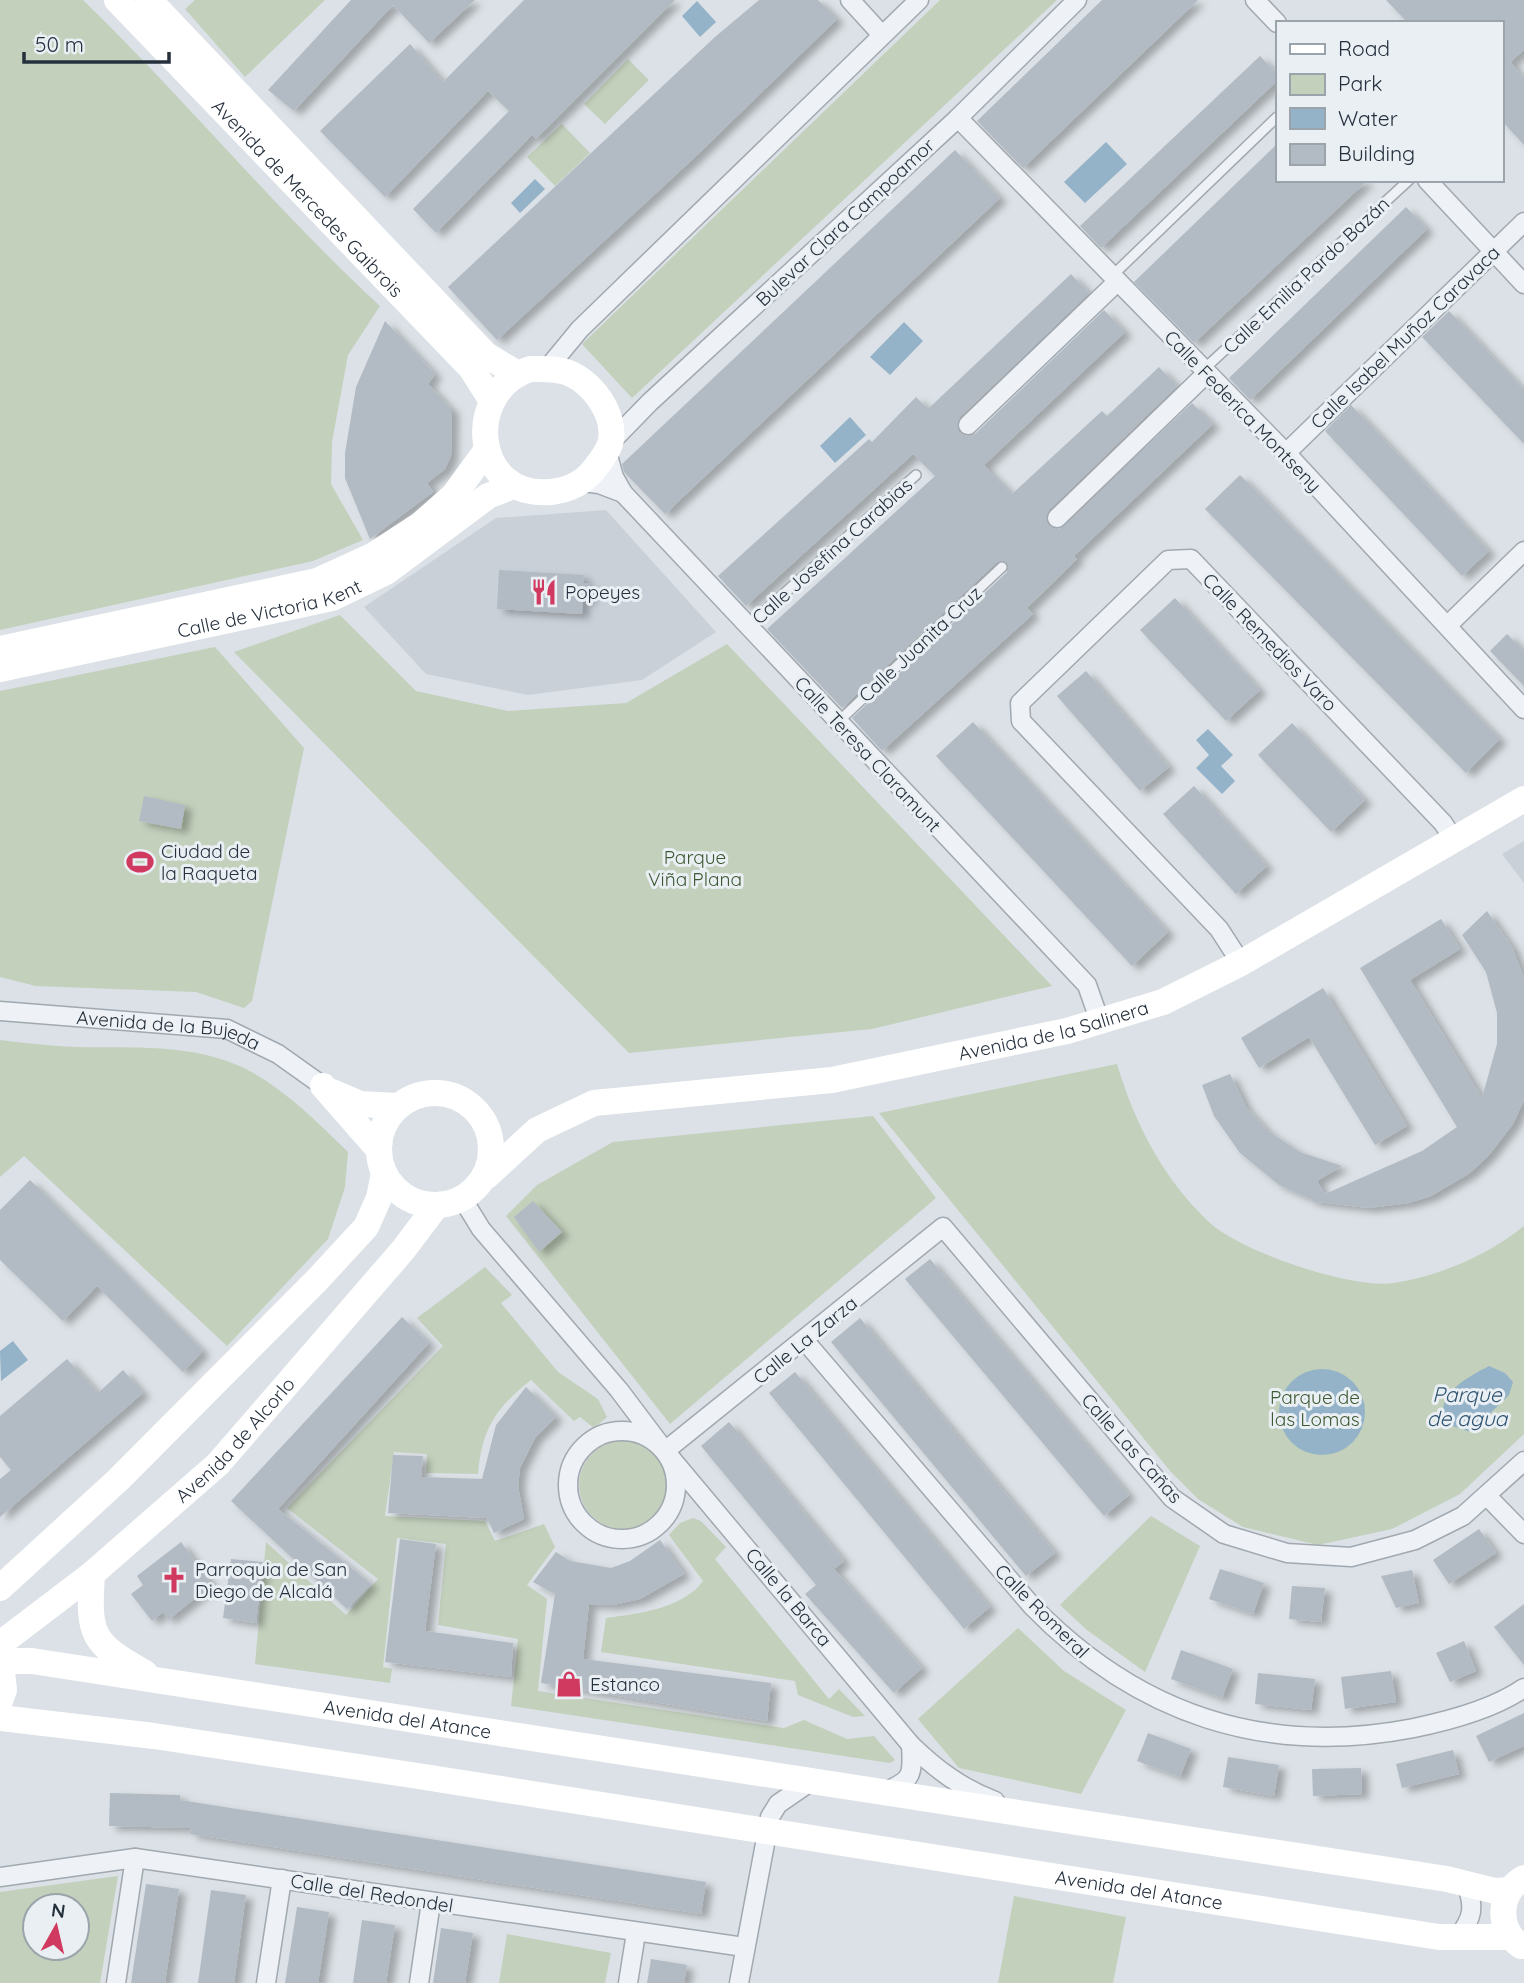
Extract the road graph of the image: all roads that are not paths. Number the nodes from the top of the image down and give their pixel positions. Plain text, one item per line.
1 (117, 0) edge
2 (149, 0) edge
3 (850, 0) edge
4 (919, 0) edge
5 (1077, 0) edge
6 (1255, 0) edge
7 (1276, 22) edge
8 (882, 35) junction
9 (958, 118) junction
10 (1276, 118) edge
11 (1407, 182) edge
12 (1429, 182) edge
13 (1524, 222) edge
14 (1494, 250) junction
15 (1114, 279) junction
16 (1524, 284) edge
17 (547, 369) junction
18 (1205, 372) junction
19 (516, 373) junction
20 (492, 401) junction
21 (968, 425) dead end
22 (609, 447) junction
23 (486, 452) junction
24 (1286, 453) junction
25 (916, 475) dead end
26 (582, 482) junction
27 (513, 486) junction
28 (623, 493) junction
29 (1057, 518) dead end
30 (1524, 551) edge
31 (1002, 567) dead end
32 (1448, 625) junction
33 (748, 626) junction
34 (0, 649) edge
35 (0, 669) edge
36 (1524, 709) edge
37 (838, 722) junction
38 (1524, 799) edge
39 (1454, 840) junction
40 (1241, 963) junction
41 (0, 1011) edge
42 (1100, 1022) junction
43 (323, 1086) junction
44 (398, 1106) junction
45 (488, 1130) junction
46 (537, 1130) junction
47 (382, 1162) junction
48 (487, 1176) junction
49 (450, 1201) junction
50 (943, 1227) joint
51 (805, 1341) junction
52 (619, 1390) junction
53 (615, 1430) junction
54 (665, 1451) junction
55 (1524, 1461) edge
56 (1488, 1497) junction
57 (675, 1499) junction
58 (709, 1500) junction
59 (1524, 1534) edge
60 (92, 1574) junction
61 (0, 1588) edge
62 (1, 1653) edge
63 (162, 1683) junction
64 (1524, 1688) edge
65 (0, 1701) edge
66 (0, 1718) edge
67 (911, 1745) junction
68 (810, 1782) junction
69 (883, 1792) junction
70 (1034, 1816) junction
71 (767, 1831) junction
72 (135, 1858) junction
73 (0, 1877) edge
74 (282, 1879) junction
75 (1466, 1884) junction
76 (1517, 1884) edge
77 (431, 1902) junction
78 (636, 1933) junction
79 (1458, 1937) junction
80 (1517, 1943) edge
81 (744, 1947) junction
82 (116, 1983) edge
83 (267, 1983) edge
84 (419, 1983) edge
85 (628, 1983) edge
86 (739, 1983) edge

1 - 20 street, Avenida de Mercedes Gaibrois
2 - 19 street, Avenida de Mercedes Gaibrois
3 - 8 street
4 - 8 street
5 - 9 street, Bulevar Clara Campoamor
6 - 7 street
8 - 17 street
9 - 15 street, Calle Federica Montseny
9 - 22 street, Bulevar Clara Campoamor
10 - 15 lane
11 - 18 lane, Calle Emilia Pardo Bazán
12 - 14 street
13 - 14 street, Calle Isabel Muñoz Caravaca
14 - 16 street
14 - 24 street, Calle Isabel Muñoz Caravaca
15 - 18 street, Calle Federica Montseny
15 - 21 street
17 - 19 street
17 - 22 street
18 - 24 street, Calle Federica Montseny
18 - 29 street
19 - 20 street
20 - 23 street
22 - 26 street
22 - 28 street, Calle Teresa Claramunt
23 - 27 street
23 - 34 street, Calle de Victoria Kent
24 - 32 street, Calle Federica Montseny
25 - 33 lane, Calle Josefina Carabias
26 - 27 street
26 - 28 street, Calle Teresa Claramunt
27 - 35 street, Calle de Victoria Kent
28 - 33 street, Calle Teresa Claramunt
30 - 32 street
31 - 37 lane, Calle Juanita Cruz
32 - 36 street, Calle Federica Montseny
33 - 37 street, Calle Teresa Claramunt
37 - 42 street, Calle Teresa Claramunt
38 - 39 street, Avenida de la Salinera
39 - 40 street, Avenida de la Salinera
39 - 40 street, Calle Remedios Varo
40 - 42 street, Avenida de la Salinera
41 - 43 street, Avenida de la Bujeda
42 - 46 street, Avenida de la Salinera
43 - 44 street, Avenida de la Bujeda
43 - 47 street, Avenida de la Bujeda
44 - 45 street
44 - 47 street
45 - 46 street, Avenida de la Salinera
45 - 48 street
46 - 48 street, Avenida de la Salinera
47 - 49 street
47 - 61 street
48 - 49 street
49 - 52 street, Calle la Barca
49 - 60 street, Avenida de Alcorlo
50 - 51 street, Calle La Zarza
50 - 56 street, Calle Las Cañas
51 - 54 street, Calle La Zarza
51 - 64 street, Calle Romeral
52 - 53 street
52 - 54 street, Calle la Barca
53 - 54 street, Calle la Barca
53 - 57 street
54 - 57 street, Calle la Barca
54 - 58 street, Calle la Barca
55 - 56 street, Calle Las Cañas
56 - 59 street
57 - 58 street
58 - 67 street, Calle la Barca
60 - 62 street, Avenida de Alcorlo
60 - 63 street
62 - 63 street, Avenida del Atance
62 - 65 street
63 - 68 street, Avenida del Atance
66 - 71 street, Avenida del Atance
67 - 69 street
67 - 70 street, Calle la Barca
68 - 69 street, Avenida del Atance
68 - 71 street
69 - 70 street, Avenida del Atance
70 - 75 street, Avenida del Atance
71 - 79 street, Avenida del Atance
71 - 81 street
72 - 73 street, Calle del Redondel
72 - 74 street, Calle del Redondel
72 - 82 street
74 - 77 street, Calle del Redondel
74 - 83 street
75 - 76 street, Avenida del Atance
75 - 79 street
76 - 80 street
77 - 78 street, Calle del Redondel
77 - 84 street
78 - 81 street, Calle del Redondel
78 - 85 street
79 - 80 street, Avenida del Atance
81 - 86 street

